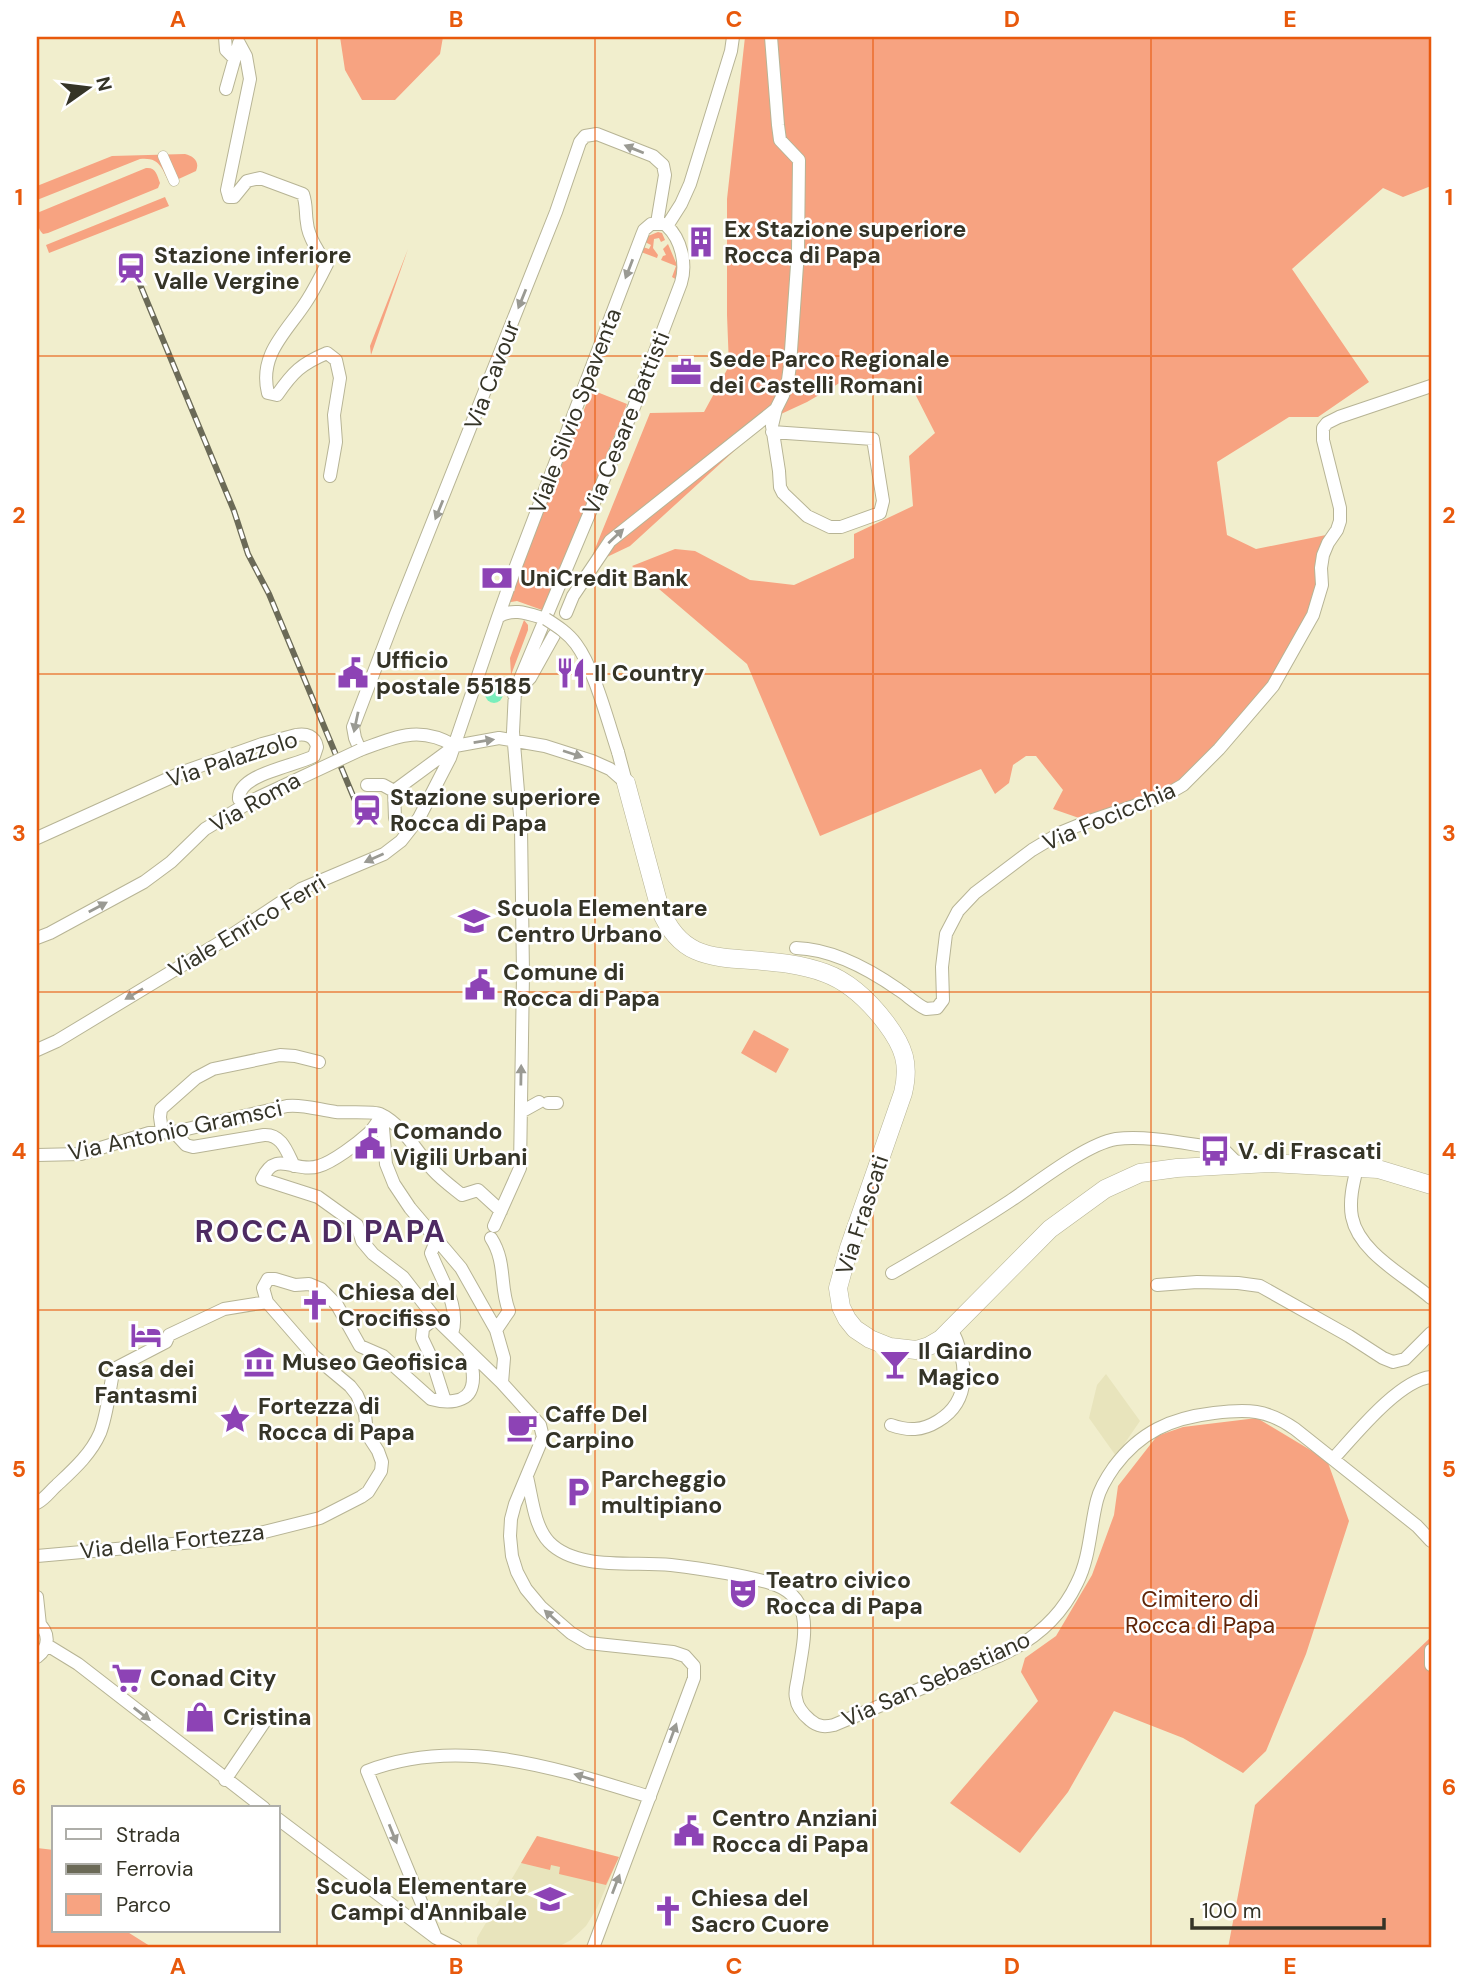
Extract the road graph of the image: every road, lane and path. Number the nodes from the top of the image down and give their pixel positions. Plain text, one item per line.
1 (225, 37) edge
2 (733, 37) edge
3 (771, 37) edge
4 (234, 58) junction
5 (226, 89) dead end
6 (163, 156) dead end
7 (174, 181) dead end
8 (662, 224) junction
9 (1431, 386) edge
10 (776, 409) junction
11 (772, 432) junction
12 (330, 476) dead end
13 (566, 614) dead end
14 (498, 617) junction
15 (546, 619) junction
16 (554, 635) dead end
17 (514, 696) junction
18 (513, 740) junction
19 (455, 746) junction
20 (360, 750) junction
21 (626, 782) junction
22 (367, 785) dead end
23 (394, 791) junction
24 (251, 801) junction
25 (395, 818) dead end
26 (37, 838) edge
27 (37, 938) edge
28 (796, 948) dead end
29 (37, 1050) edge
30 (319, 1062) dead end
31 (548, 1103) dead end
32 (521, 1112) junction
33 (382, 1115) junction
34 (168, 1132) junction
35 (37, 1155) edge
36 (1238, 1164) junction
37 (294, 1166) junction
38 (1357, 1168) junction
39 (1431, 1185) edge
40 (501, 1211) junction
41 (438, 1239) junction
42 (892, 1273) dead end
43 (1157, 1285) dead end
44 (1431, 1298) edge
45 (265, 1299) junction
46 (435, 1318) junction
47 (951, 1328) junction
48 (496, 1329) junction
49 (1431, 1333) edge
50 (452, 1334) junction
51 (469, 1351) junction
52 (1431, 1377) edge
53 (502, 1383) junction
54 (445, 1401) junction
55 (891, 1425) dead end
56 (1333, 1460) junction
57 (527, 1477) junction
58 (37, 1503) edge
59 (1431, 1541) edge
60 (37, 1556) edge
61 (37, 1597) edge
62 (39, 1623) edge
63 (47, 1645) junction
64 (1431, 1650) edge
65 (37, 1657) edge
66 (1431, 1665) edge
67 (265, 1721) dead end
68 (225, 1780) junction
69 (650, 1797) junction
70 (261, 1806) edge
71 (280, 1821) edge
72 (433, 1943) edge
73 (456, 1948) edge
74 (593, 1948) edge

1 - 4 street
2 - 8 street, Viale Silvio Spaventa
3 - 10 street
4 - 5 street
4 - 12 street
6 - 7 street
8 -> 14 street, Viale Silvio Spaventa
8 - 15 street, Via Cesare Battisti
8 -> 20 street, Via Cavour
9 - 28 street, Via Focicchia
10 - 11 street
13 -> 10 street
11 - 11 street
14 - 15 street
14 - 19 street, Viale Silvio Spaventa
15 - 17 street, Via Cesare Battisti
15 - 21 street, bridge
16 - 17 street
17 - 18 street, Via Cesare Battisti
19 -> 18 street
18 -> 21 street
32 -> 18 street, Via Cesare Battisti
19 - 20 street, Via Roma
19 - 23 street
19 -> 29 street, Viale Enrico Ferri
20 - 24 street, Via Roma, bridge
21 - 47 main road, Via Frascati
22 - 23 street
23 - 25 street
24 - 26 street, Via Palazzolo
27 -> 24 street, Via Roma
30 - 34 street
31 - 32 street
32 - 40 street, Via Cesare Battisti
33 - 34 street, Via Antonio Gramsci
33 - 37 street
33 - 40 street
33 - 41 street
34 - 35 street, Via Antonio Gramsci
34 - 37 street
36 - 38 main road, Via Frascati
36 - 42 street
36 - 47 main road, Via Frascati
37 - 46 street
38 - 39 main road, Via Frascati
38 - 44 street
40 - 48 street
41 - 48 street
41 - 50 street
43 - 49 street
45 - 54 street
45 - 58 street
45 - 60 street, Via della Fortezza
46 - 50 street
46 - 54 street
47 - 55 street
48 - 53 street
50 - 51 street
51 - 53 street
51 - 54 street
52 - 56 street
53 - 57 street
56 - 57 street, Via San Sebastiano
56 - 59 street, Via San Sebastiano
69 -> 57 street
61 - 62 street
62 - 63 street
63 - 65 street
63 -> 68 street
64 - 66 street
67 - 68 street
68 - 70 street
69 -> 72 street
74 -> 69 street
71 - 72 street
72 - 73 street

